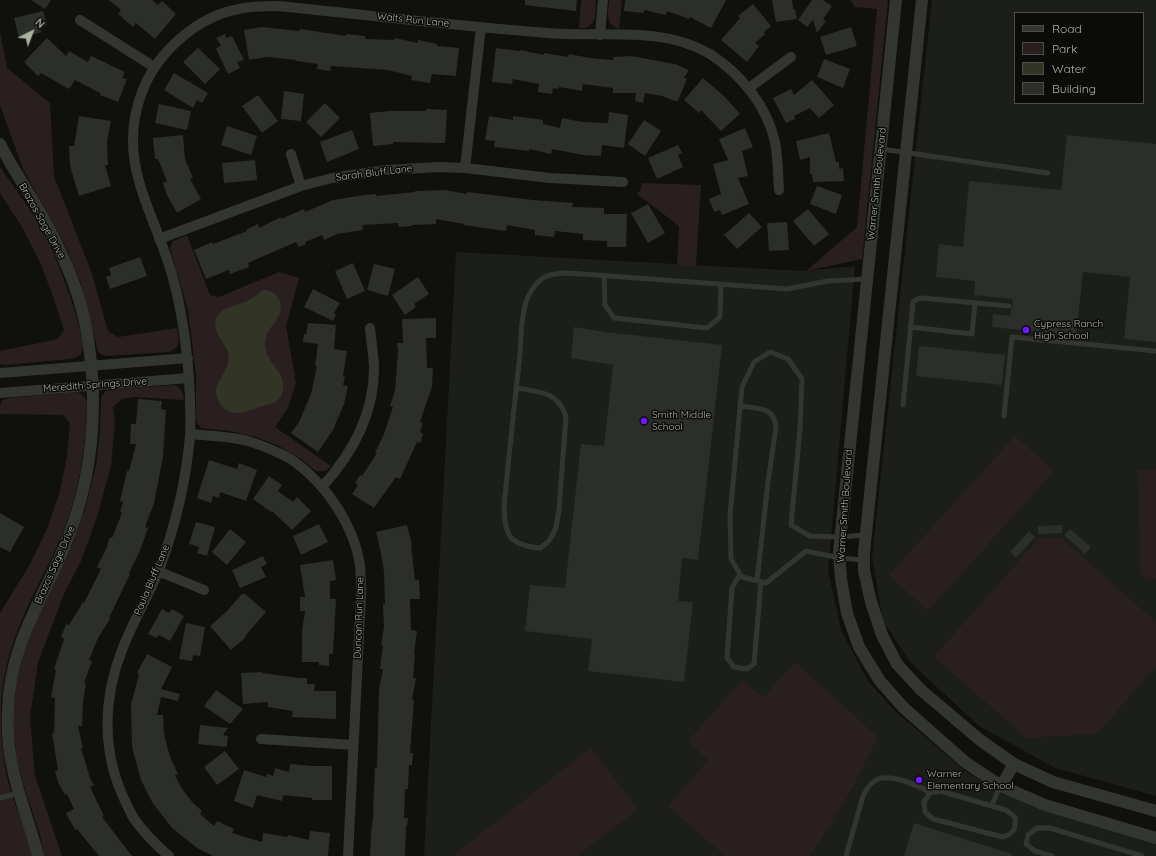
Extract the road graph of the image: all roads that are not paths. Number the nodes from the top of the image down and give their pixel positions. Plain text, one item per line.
1 (602, 0) edge
2 (896, 0) edge
3 (922, 0) edge
4 (80, 20) dead end
5 (481, 26) junction
6 (600, 35) junction
7 (790, 57) dead end
8 (154, 67) junction
9 (748, 88) junction
10 (0, 144) edge
11 (881, 149) junction
12 (906, 152) junction
13 (291, 154) dead end
14 (465, 168) junction
15 (1048, 173) dead end
16 (623, 182) dead end
17 (300, 186) junction
18 (779, 190) dead end
19 (159, 239) junction
20 (604, 276) junction
21 (867, 279) junction
22 (721, 284) junction
23 (975, 303) junction
24 (1009, 306) dead end
25 (910, 327) junction
26 (370, 328) dead end
27 (1156, 351) edge
28 (188, 358) junction
29 (91, 365) junction
30 (0, 372) edge
31 (189, 378) junction
32 (93, 386) junction
33 (516, 388) junction
34 (0, 393) edge
35 (903, 405) dead end
36 (740, 406) junction
37 (1004, 416) dead end
38 (190, 434) junction
39 (322, 487) junction
40 (866, 535) junction
41 (841, 537) junction
42 (840, 558) junction
43 (864, 560) junction
44 (158, 572) junction
45 (740, 574) junction
46 (759, 581) junction
47 (204, 590) dead end
48 (261, 739) dead end
49 (353, 745) junction
50 (1014, 764) junction
51 (1001, 786) junction
52 (19, 793) junction
53 (930, 793) junction
54 (0, 798) edge
55 (992, 805) junction
56 (1156, 812) edge
57 (1156, 838) edge
58 (36, 855) edge
59 (168, 856) edge
60 (348, 856) edge
61 (846, 856) edge
62 (1052, 856) edge
63 (1142, 856) edge

1 - 6 street
2 - 11 street, Warner Smith Boulevard
3 - 12 street
4 - 8 street
5 - 6 street, Walts Run Lane
5 - 8 street, Walts Run Lane
5 - 14 street
6 - 9 street, Walts Run Lane
7 - 9 street
8 - 19 street, Walts Run Lane
9 - 18 street, Walts Run Lane
10 - 29 street, Brazos Sage Drive
11 - 12 lane
11 - 21 street, Warner Smith Boulevard
12 - 15 lane
12 - 40 street
13 - 17 street
14 - 16 street, Sarah Bluff Lane
14 - 17 street, Sarah Bluff Lane
17 - 19 street, Sarah Bluff Lane
19 - 28 street, Paula Bluff Lane
20 - 22 lane
20 - 22 lane
20 - 33 lane
21 - 22 lane
21 - 41 street, Warner Smith Boulevard
23 - 24 lane
23 - 25 lane
23 - 25 lane
25 - 35 lane
26 - 39 street
27 - 37 lane
28 - 29 street, Meredith Springs Drive
28 - 31 street, Paula Bluff Lane
29 - 30 street, Meredith Springs Drive
29 - 32 street, Brazos Sage Drive
31 - 32 street, Meredith Springs Drive
31 - 38 street, Paula Bluff Lane
32 - 34 street, Meredith Springs Drive
32 - 52 street, Brazos Sage Drive
33 - 33 lane
36 - 41 lane
36 - 45 lane
36 - 46 lane
38 - 39 street, Duncan Run Lane
38 - 44 street, Paula Bluff Lane
39 - 49 street, Duncan Run Lane
40 - 41 lane
40 - 43 street
41 - 42 street, Warner Smith Boulevard
42 - 43 lane
42 - 46 lane
42 - 51 street, Warner Smith Boulevard
43 - 50 street
44 - 47 street
44 - 59 street, Paula Bluff Lane
45 - 46 lane
45 - 46 lane
48 - 49 street
49 - 60 street, Duncan Run Lane
50 - 51 street
50 - 56 street
51 - 55 lane
51 - 57 street, Warner Smith Boulevard
52 - 54 lane
52 - 58 street, Brazos Sage Drive
53 - 55 lane
53 - 55 lane
53 - 61 lane
62 - 63 lane

